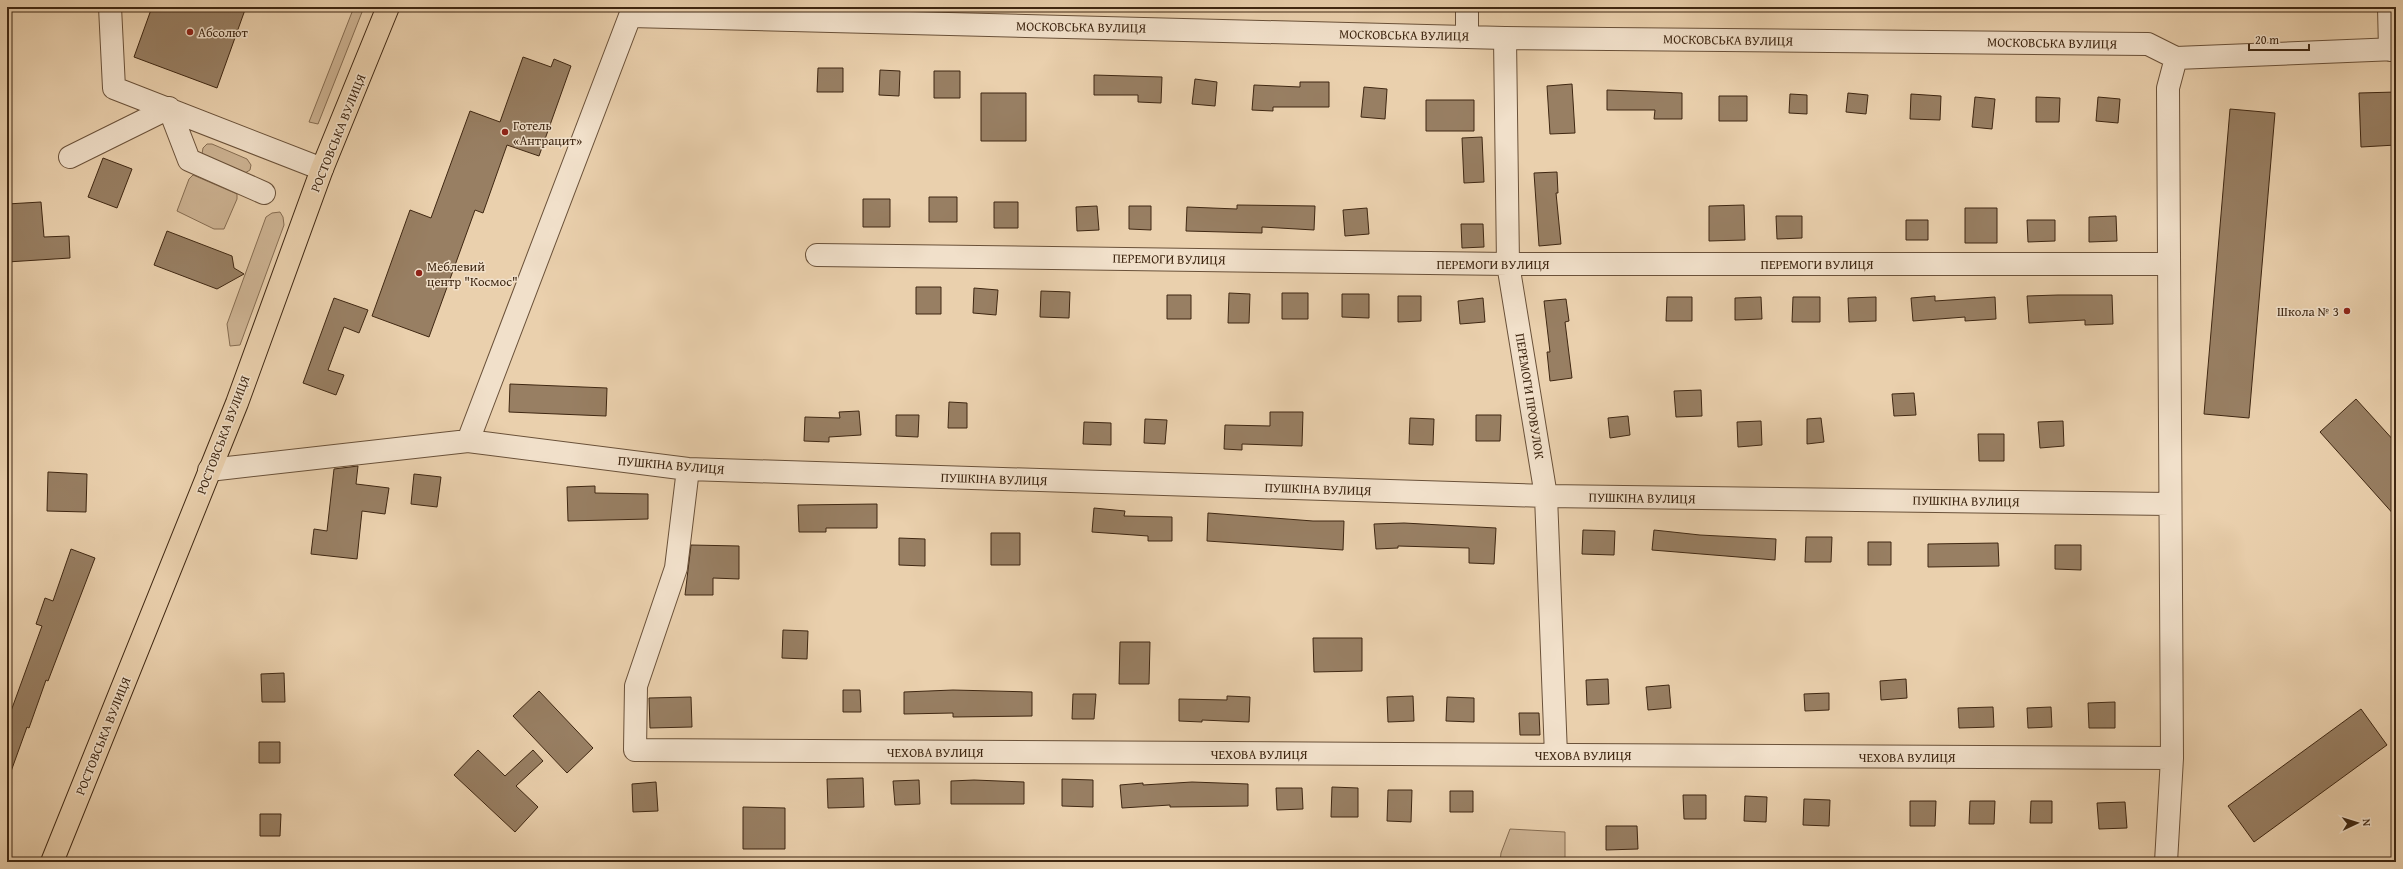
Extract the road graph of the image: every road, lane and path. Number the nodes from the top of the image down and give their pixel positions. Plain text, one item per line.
1 (110, 7) edge
2 (388, 7) edge
3 (1467, 7) edge
4 (2389, 7) edge
5 (1467, 37) junction
6 (1505, 38) junction
7 (2393, 50) edge
8 (2176, 58) junction
9 (169, 108) junction
10 (70, 157) dead end
11 (322, 169) junction
12 (264, 193) dead end
13 (817, 255) dead end
14 (1508, 264) junction
15 (2169, 264) junction
16 (468, 441) junction
17 (688, 469) junction
18 (209, 470) junction
19 (1546, 496) junction
20 (2170, 504) junction
21 (1556, 755) junction
22 (2172, 758) junction
23 (52, 862) edge
24 (2166, 862) edge

1 - 9 street
2 - 11 highway, РОСТОВСЬКА ВУЛИЦЯ
3 - 5 street
4 - 7 street
5 - 6 street, МОСКОВСЬКА ВУЛИЦЯ
5 - 16 street, МОСКОВСЬКА ВУЛИЦЯ
6 - 8 street, МОСКОВСЬКА ВУЛИЦЯ
6 - 14 street, ПЕРЕМОГИ ПРОВУЛОК
7 - 8 street
8 - 15 street
9 - 10 street
9 - 11 street
9 - 12 street
11 - 18 highway, РОСТОВСЬКА ВУЛИЦЯ
13 - 14 street, ПЕРЕМОГИ ВУЛИЦЯ
14 - 15 street, ПЕРЕМОГИ ВУЛИЦЯ
14 - 19 street, ПЕРЕМОГИ ПРОВУЛОК
15 - 20 street
16 - 17 street, ПУШКІНА ВУЛИЦЯ
16 - 18 street, ПУШКІНА ВУЛИЦЯ
17 - 19 street, ПУШКІНА ВУЛИЦЯ
17 - 21 street, ЧЕХОВА ВУЛИЦЯ
18 - 23 highway, РОСТОВСЬКА ВУЛИЦЯ
19 - 20 street, ПУШКІНА ВУЛИЦЯ
19 - 21 street, ПЕРЕМОГИ ПРОВУЛОК
20 - 22 street
21 - 22 street, ЧЕХОВА ВУЛИЦЯ
22 - 24 street

